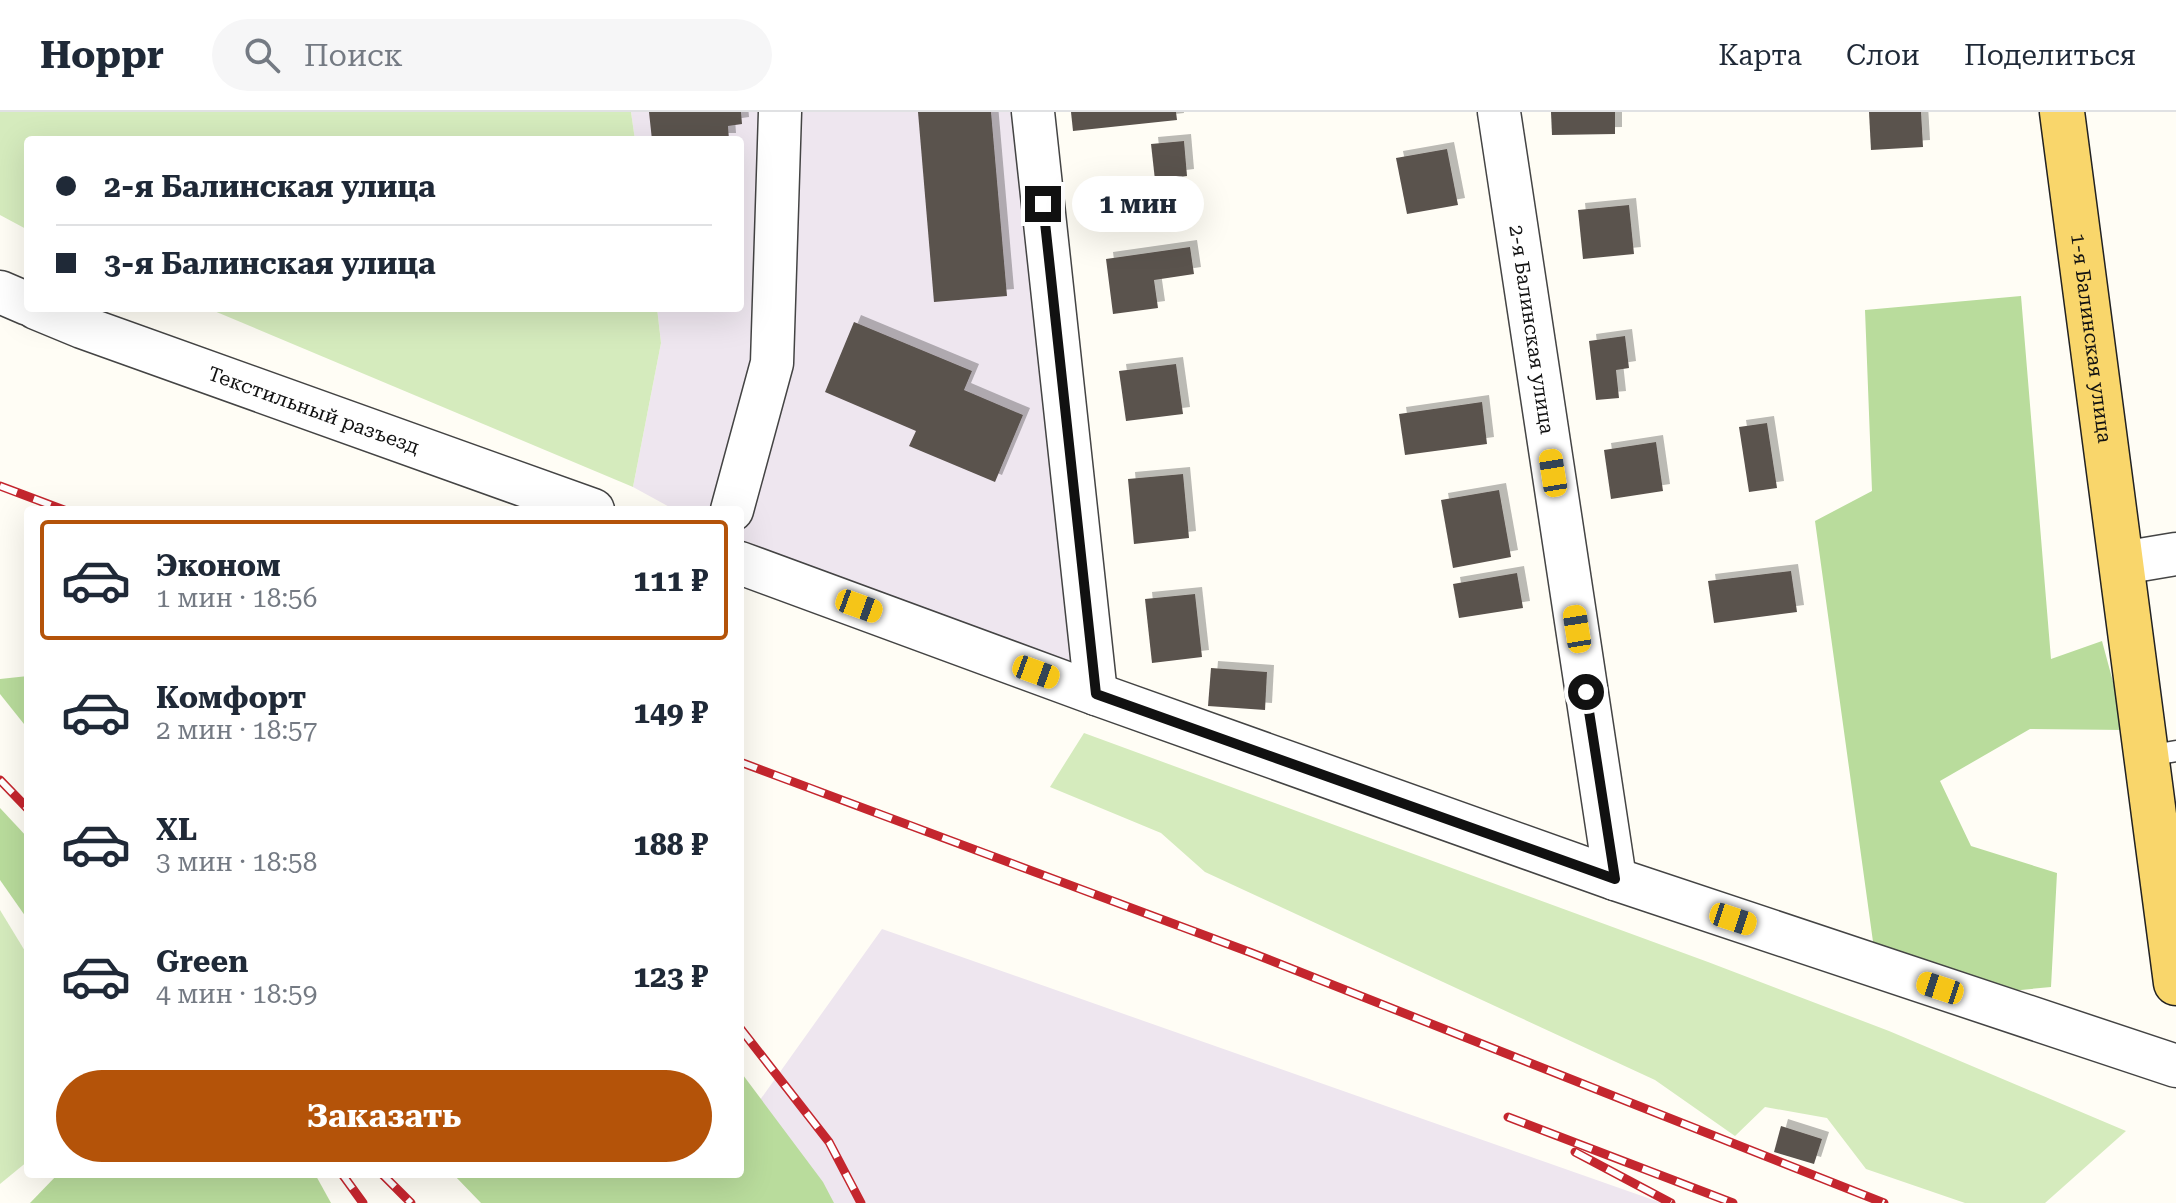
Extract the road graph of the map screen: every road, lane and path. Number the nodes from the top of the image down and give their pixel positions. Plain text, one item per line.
1 (780, 112) edge
2 (1033, 112) edge
3 (1499, 112) edge
4 (2062, 112) edge
5 (0, 292) edge
6 (24, 302) edge
7 (46, 312) edge
8 (582, 506) edge
9 (733, 506) edge
10 (2176, 554) edge
11 (2122, 563) junction
12 (744, 564) edge
13 (1096, 694) junction
14 (2161, 754) edge
15 (1615, 879) junction
16 (2176, 983) edge
17 (2176, 1066) edge

1 - 9 street
2 - 13 street
3 - 15 street, 2-я Балинская улица
4 - 11 main road, 1-я Балинская улица
5 - 6 street
7 - 8 street, Текстильный разъезд
10 - 11 street
11 - 14 main road, 1-я Балинская улица
12 - 13 street
13 - 15 street
14 - 16 main road, 1-я Балинская улица
15 - 17 street

